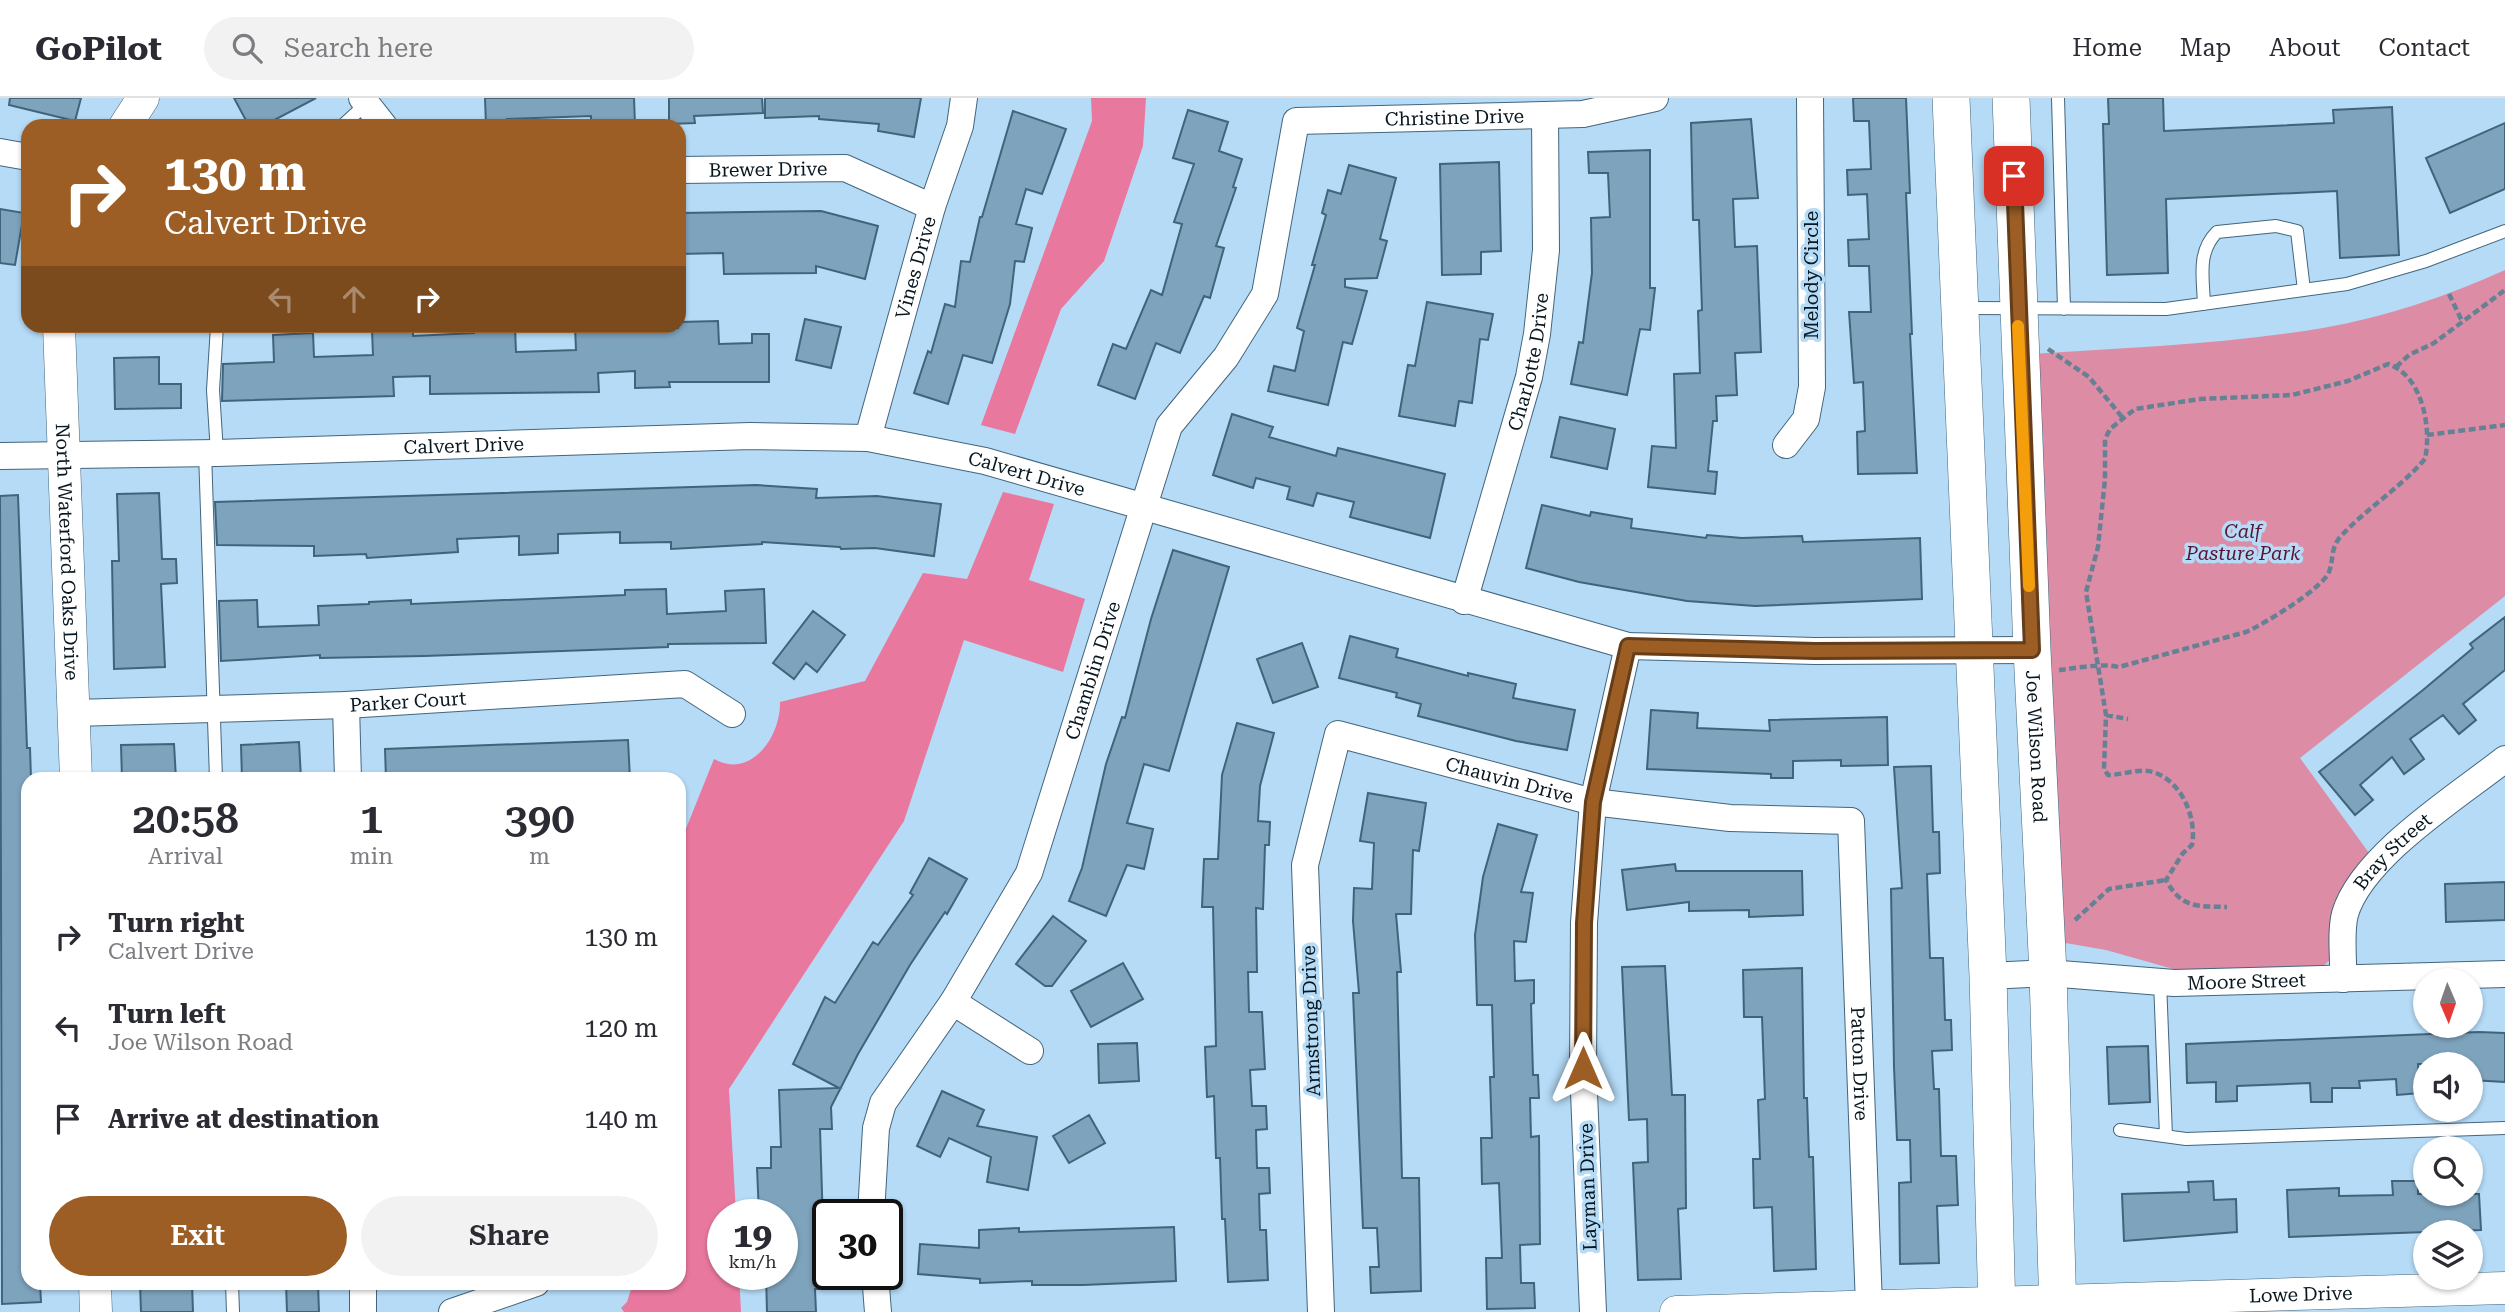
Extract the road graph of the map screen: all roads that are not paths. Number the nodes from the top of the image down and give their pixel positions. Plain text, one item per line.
1 (143, 98) edge
2 (964, 98) edge
3 (1655, 98) edge
4 (1810, 98) edge
5 (1951, 98) edge
6 (2011, 98) edge
7 (2058, 98) edge
8 (364, 101) edge
9 (1545, 115) junction
10 (130, 119) edge
11 (348, 119) edge
12 (378, 119) edge
13 (1296, 121) joint
14 (0, 152) edge
15 (21, 156) edge
16 (686, 170) edge
17 (932, 207) junction
18 (2505, 231) edge
19 (2304, 290) junction
20 (2204, 304) junction
21 (2018, 306) junction
22 (1957, 309) junction
23 (2064, 309) junction
24 (59, 333) edge
25 (217, 333) edge
26 (869, 438) junction
27 (1786, 445) dead end
28 (211, 452) junction
29 (64, 453) junction
30 (0, 456) edge
31 (1143, 509) junction
32 (1464, 601) junction
33 (1628, 646) junction
34 (1973, 650) junction
35 (2042, 660) junction
36 (346, 705) junction
37 (213, 708) junction
38 (74, 713) junction
39 (732, 714) dead end
40 (1338, 734) joint
41 (2502, 766) edge
42 (76, 772) edge
43 (216, 772) edge
44 (348, 772) edge
45 (1593, 802) junction
46 (1851, 821) joint
47 (2048, 973) junction
48 (2505, 974) edge
49 (1988, 975) junction
50 (2343, 979) junction
51 (2160, 981) junction
52 (953, 1002) junction
53 (1030, 1051) dead end
54 (2505, 1128) edge
55 (2120, 1130) dead end
56 (2166, 1136) junction
57 (872, 1199) edge
58 (2505, 1288) edge
59 (94, 1290) edge
60 (232, 1290) edge
61 (363, 1290) edge
62 (516, 1290) edge
63 (876, 1290) edge
64 (1869, 1306) junction
65 (2059, 1306) edge
66 (1997, 1307) edge
67 (96, 1312) edge
68 (233, 1312) edge
69 (363, 1312) edge
70 (452, 1312) edge
71 (877, 1312) edge
72 (1321, 1312) edge
73 (1593, 1312) edge
74 (1676, 1312) edge

1 - 10 street
2 - 17 street, Vines Drive
3 - 9 street, Christine Drive
4 - 27 street, Melody Circle
5 - 22 main road
6 - 21 main road, Joe Wilson Road
7 - 23 lane
8 - 11 lane
8 - 12 street
9 - 13 street, Christine Drive
9 - 32 street, Charlotte Drive
13 - 31 street, Chamblin Drive
14 - 15 street
16 - 17 street, Brewer Drive
17 - 26 street, Vines Drive
18 - 19 lane
19 - 20 lane
19 - 20 lane
20 - 23 lane
21 - 22 lane
21 - 23 lane
21 - 35 main road, Joe Wilson Road
22 - 34 main road
24 - 29 street, North Waterford Oaks Drive
25 - 28 lane
26 - 28 street, Calvert Drive
26 - 31 street, Calvert Drive
28 - 29 street, Calvert Drive
28 - 37 lane
29 - 30 street, Calvert Drive
29 - 38 street, North Waterford Oaks Drive
31 - 32 street, Calvert Drive
31 - 52 street, Chamblin Drive
32 - 33 street, Calvert Drive
33 - 34 street, Calvert Drive
33 - 45 street, Layman Drive
34 - 35 street, Calvert Drive
34 - 49 main road
35 - 47 main road, Joe Wilson Road
36 - 37 street, Parker Court
36 - 39 street, Parker Court
36 - 44 street
37 - 38 street, Parker Court
37 - 43 lane
38 - 42 street, North Waterford Oaks Drive
40 - 45 street, Chauvin Drive
40 - 72 street, Armstrong Drive
41 - 50 street, Bray Street
45 - 46 street, Chauvin Drive
45 - 73 street, Layman Drive
46 - 64 street, Patton Drive
47 - 49 street, Moore Street
47 - 51 street, Moore Street
47 - 65 main road, Joe Wilson Road
48 - 50 street, Moore Street
49 - 66 main road
50 - 51 street, Moore Street
51 - 56 lane
52 - 53 street
52 - 57 street, Chamblin Drive
54 - 56 lane
55 - 56 lane
58 - 65 street, Lowe Drive
59 - 67 street
60 - 68 lane
61 - 69 street
62 - 70 street
63 - 71 street
64 - 66 street, Lowe Drive
64 - 74 street, Lowe Drive
65 - 66 street, Lowe Drive

